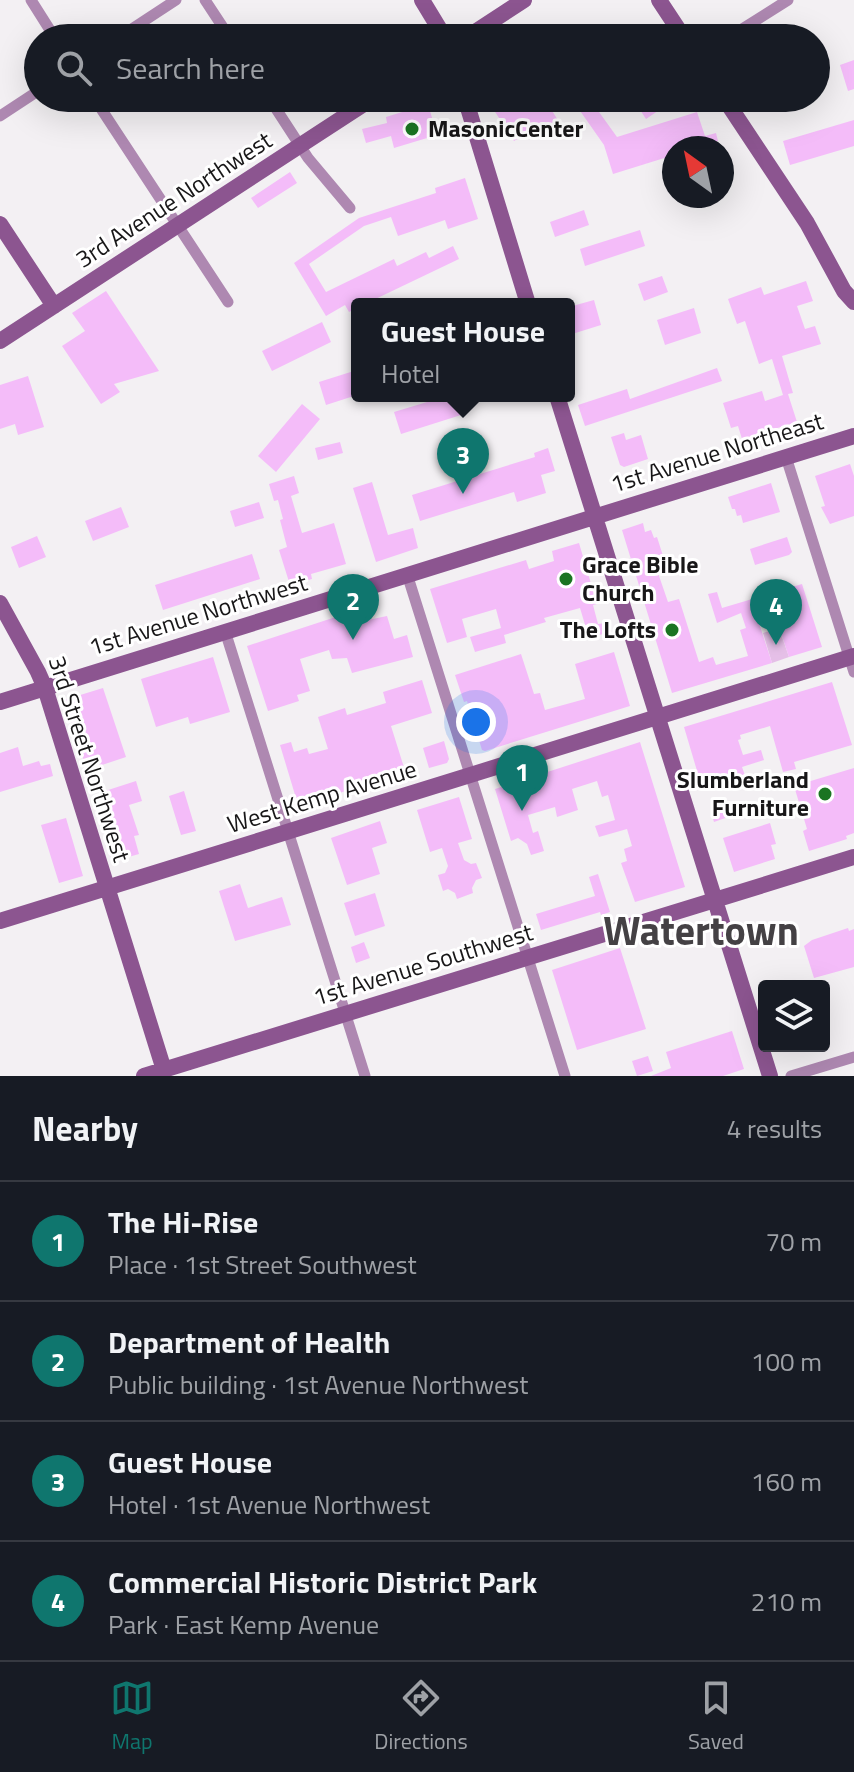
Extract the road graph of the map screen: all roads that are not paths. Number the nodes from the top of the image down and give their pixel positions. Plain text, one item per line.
1 (31, 0) edge
2 (176, 0) edge
3 (205, 0) edge
4 (422, 0) edge
5 (524, 0) edge
6 (659, 0) edge
7 (788, 0) edge
8 (46, 24) edge
9 (139, 24) edge
10 (221, 24) edge
11 (437, 24) edge
12 (487, 24) edge
13 (675, 24) edge
14 (750, 24) edge
15 (24, 100) edge
16 (103, 112) edge
17 (278, 112) edge
18 (352, 112) edge
19 (469, 112) edge
20 (733, 112) edge
21 (0, 116) edge
22 (300, 146) junction
23 (350, 208) dead end
24 (0, 224) edge
25 (179, 225) junction
26 (526, 298) edge
27 (228, 302) dead end
28 (854, 302) edge
29 (54, 306) junction
30 (0, 341) edge
31 (559, 402) edge
32 (854, 436) edge
33 (786, 457) junction
34 (594, 516) junction
35 (407, 574) junction
36 (0, 603) edge
37 (225, 631) junction
38 (853, 662) edge
39 (45, 688) junction
40 (0, 702) edge
41 (657, 718) junction
42 (472, 776) junction
43 (288, 833) junction
44 (854, 857) edge
45 (107, 889) junction
46 (715, 899) junction
47 (0, 921) edge
48 (527, 958) junction
49 (345, 1014) junction
50 (854, 1057) edge
51 (165, 1073) edge
52 (144, 1076) edge
53 (365, 1076) edge
54 (565, 1076) edge
55 (770, 1076) edge
56 (791, 1076) edge

1 - 8 street
2 - 9 street
3 - 10 street
4 - 11 street
5 - 12 street
6 - 13 street
7 - 14 street
15 - 21 street
16 - 25 street
17 - 22 street
18 - 22 street, 3rd Avenue Northwest
19 - 26 street
20 - 28 street
22 - 23 street
22 - 25 street, 3rd Avenue Northwest
24 - 29 street
25 - 27 street
25 - 29 street, 3rd Avenue Northwest
29 - 30 street, 3rd Avenue Northwest
31 - 34 street
32 - 33 street, 1st Avenue Northeast
33 - 34 street, 1st Avenue Northeast
33 - 38 street
34 - 35 street, 1st Avenue Northwest
34 - 41 street
35 - 37 street, 1st Avenue Northwest
35 - 42 street
36 - 39 street, 3rd Street Northwest
37 - 39 street, 1st Avenue Northwest
37 - 43 street
38 - 41 street, West Kemp Avenue
39 - 40 street, 1st Avenue Northwest
39 - 45 street, 3rd Street Northwest
41 - 42 street, West Kemp Avenue
41 - 46 street
42 - 43 street, West Kemp Avenue
42 - 48 street
43 - 45 street, West Kemp Avenue
43 - 49 street
44 - 46 street, 1st Avenue Southwest
45 - 47 street, West Kemp Avenue
45 - 51 street, 3rd Street Northwest
46 - 48 street, 1st Avenue Southwest
46 - 55 street
48 - 49 street, 1st Avenue Southwest
48 - 54 street
49 - 51 street, 1st Avenue Southwest
49 - 53 street
50 - 56 street
51 - 52 street, 1st Avenue Southwest

